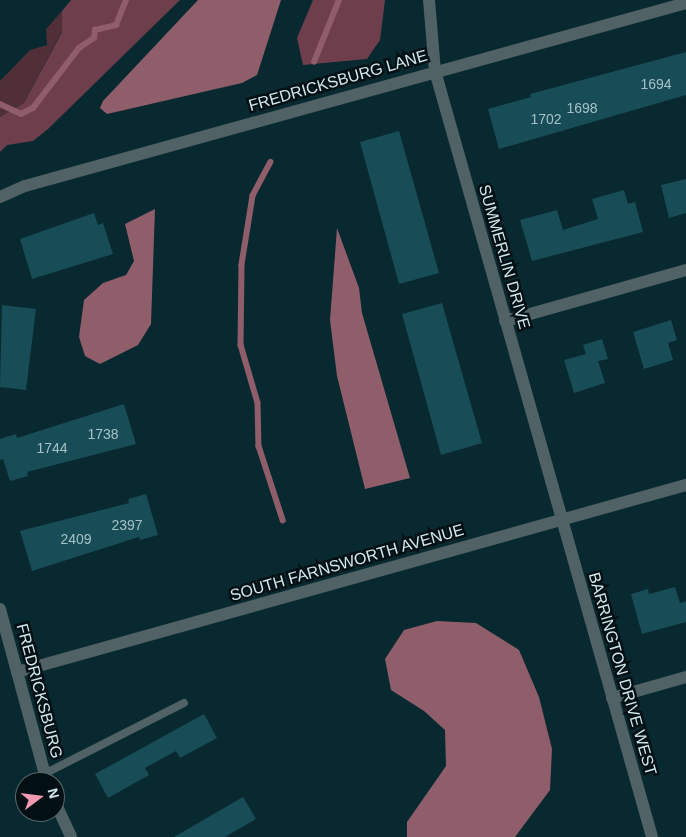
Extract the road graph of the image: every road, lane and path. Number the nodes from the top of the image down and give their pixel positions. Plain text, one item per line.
1 (429, 0) edge
2 (686, 3) edge
3 (435, 71) junction
4 (0, 197) edge
5 (686, 270) edge
6 (505, 321) junction
7 (686, 485) edge
8 (561, 520) junction
9 (0, 608) edge
10 (17, 672) junction
11 (686, 677) edge
12 (612, 698) junction
13 (184, 703) dead end
14 (44, 772) edge
15 (57, 772) edge
16 (64, 822) edge
17 (71, 837) edge
18 (652, 837) edge

1 - 3 street, SUMMERLIN DRIVE
2 - 3 street, FREDRICKSBURG LANE
3 - 4 street, FREDRICKSBURG LANE
3 - 6 street, SUMMERLIN DRIVE
5 - 6 street
6 - 8 street, SUMMERLIN DRIVE
7 - 8 street, SOUTH FARNSWORTH AVENUE
8 - 10 street, SOUTH FARNSWORTH AVENUE
8 - 12 street, BARRINGTON DRIVE WEST
9 - 10 street, FREDRICKSBURG
10 - 14 street, FREDRICKSBURG
11 - 12 street
12 - 18 street, BARRINGTON DRIVE WEST
13 - 15 lane
16 - 17 street

